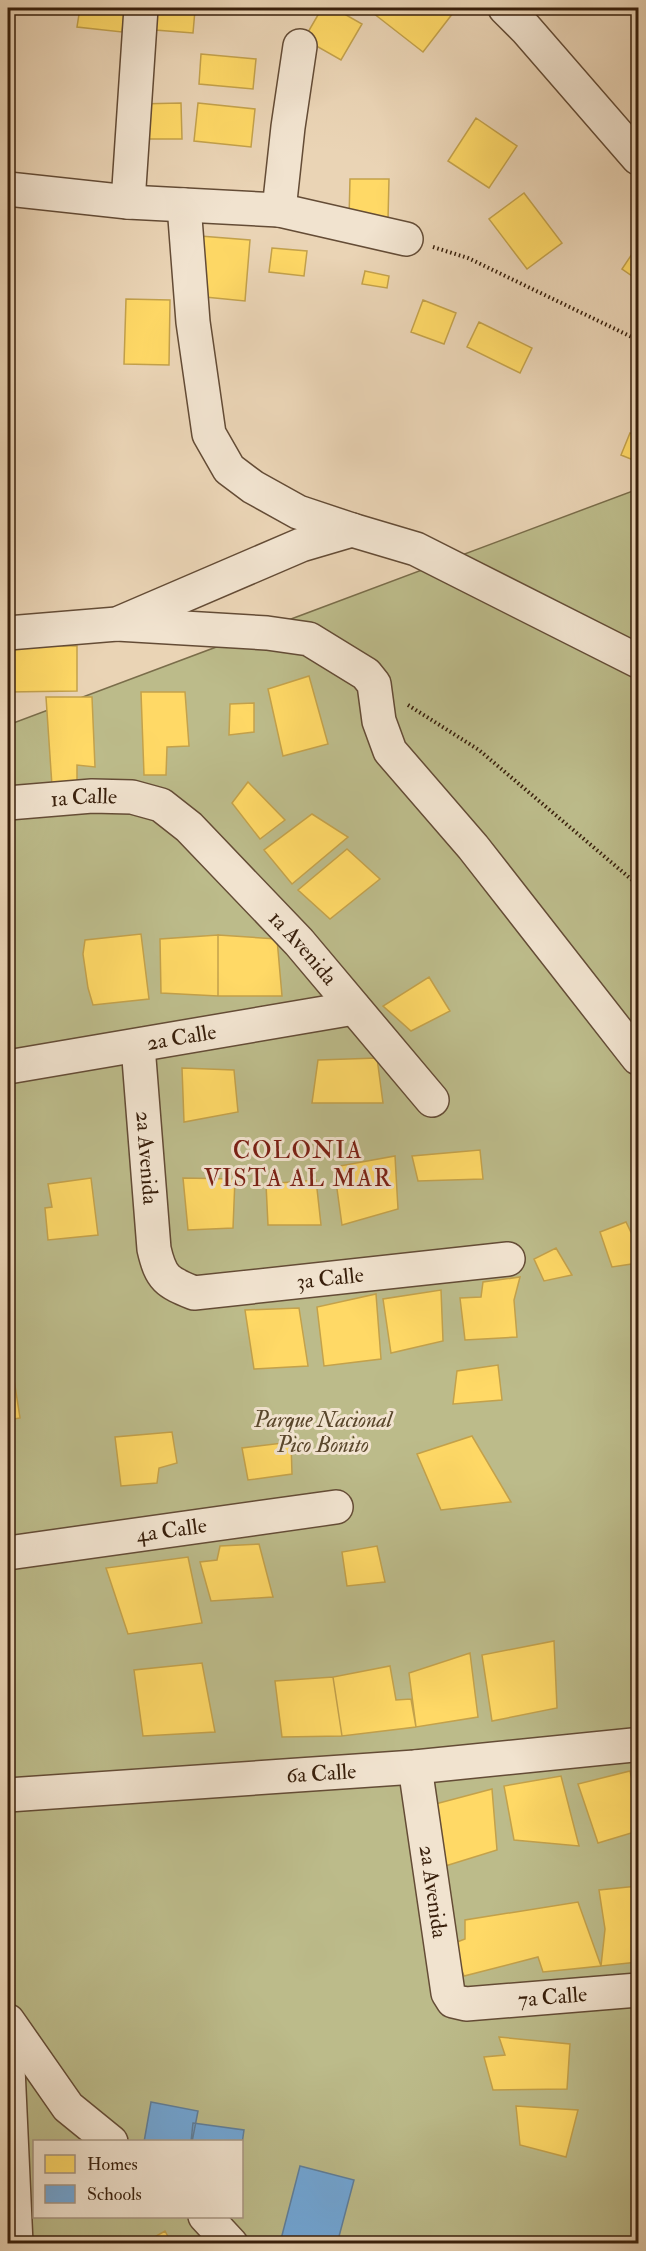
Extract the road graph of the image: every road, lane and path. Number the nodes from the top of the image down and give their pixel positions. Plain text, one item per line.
1 (141, 8) edge
2 (505, 8) edge
3 (300, 46) dead end
4 (639, 159) edge
5 (8, 189) edge
6 (128, 202) junction
7 (183, 205) junction
8 (279, 210) junction
9 (406, 238) joint
10 (639, 340) edge
11 (352, 530) junction
12 (117, 624) junction
13 (8, 633) edge
14 (639, 661) edge
15 (374, 684) junction
16 (8, 803) edge
17 (160, 805) joint
18 (639, 885) edge
19 (354, 1008) junction
20 (138, 1046) junction
21 (639, 1058) edge
22 (8, 1067) edge
23 (432, 1100) dead end
24 (508, 1259) dead end
25 (159, 1271) joint
26 (336, 1507) dead end
27 (8, 1553) edge
28 (633, 1745) dead end
29 (415, 1767) junction
30 (8, 1795) edge
31 (639, 1990) edge
32 (466, 2004) joint
33 (8, 2021) edge
34 (8, 2068) edge
35 (109, 2140) edge
36 (206, 2218) edge
37 (16, 2244) edge
38 (231, 2244) edge

1 - 6 street
2 - 4 street
3 - 8 street
5 - 6 street
6 - 7 street
7 - 8 street
7 - 11 street
8 - 9 street
9 - 10 path
11 - 12 street
11 - 14 street
12 - 13 street
12 - 15 street
15 - 18 path
15 - 21 street
16 - 17 street, 1a Calle
17 - 19 street, 1a Avenida
19 - 20 street, 2a Calle
19 - 23 street, 1a Avenida
20 - 22 street, 2a Calle
20 - 25 street, 2a Avenida
24 - 25 street, 3a Calle
26 - 27 street, 4a Calle
28 - 29 street, 6a Calle
29 - 30 street, 6a Calle
29 - 32 street, 2a Avenida
31 - 32 street, 7a Calle
33 - 35 street
34 - 37 street
36 - 38 street

